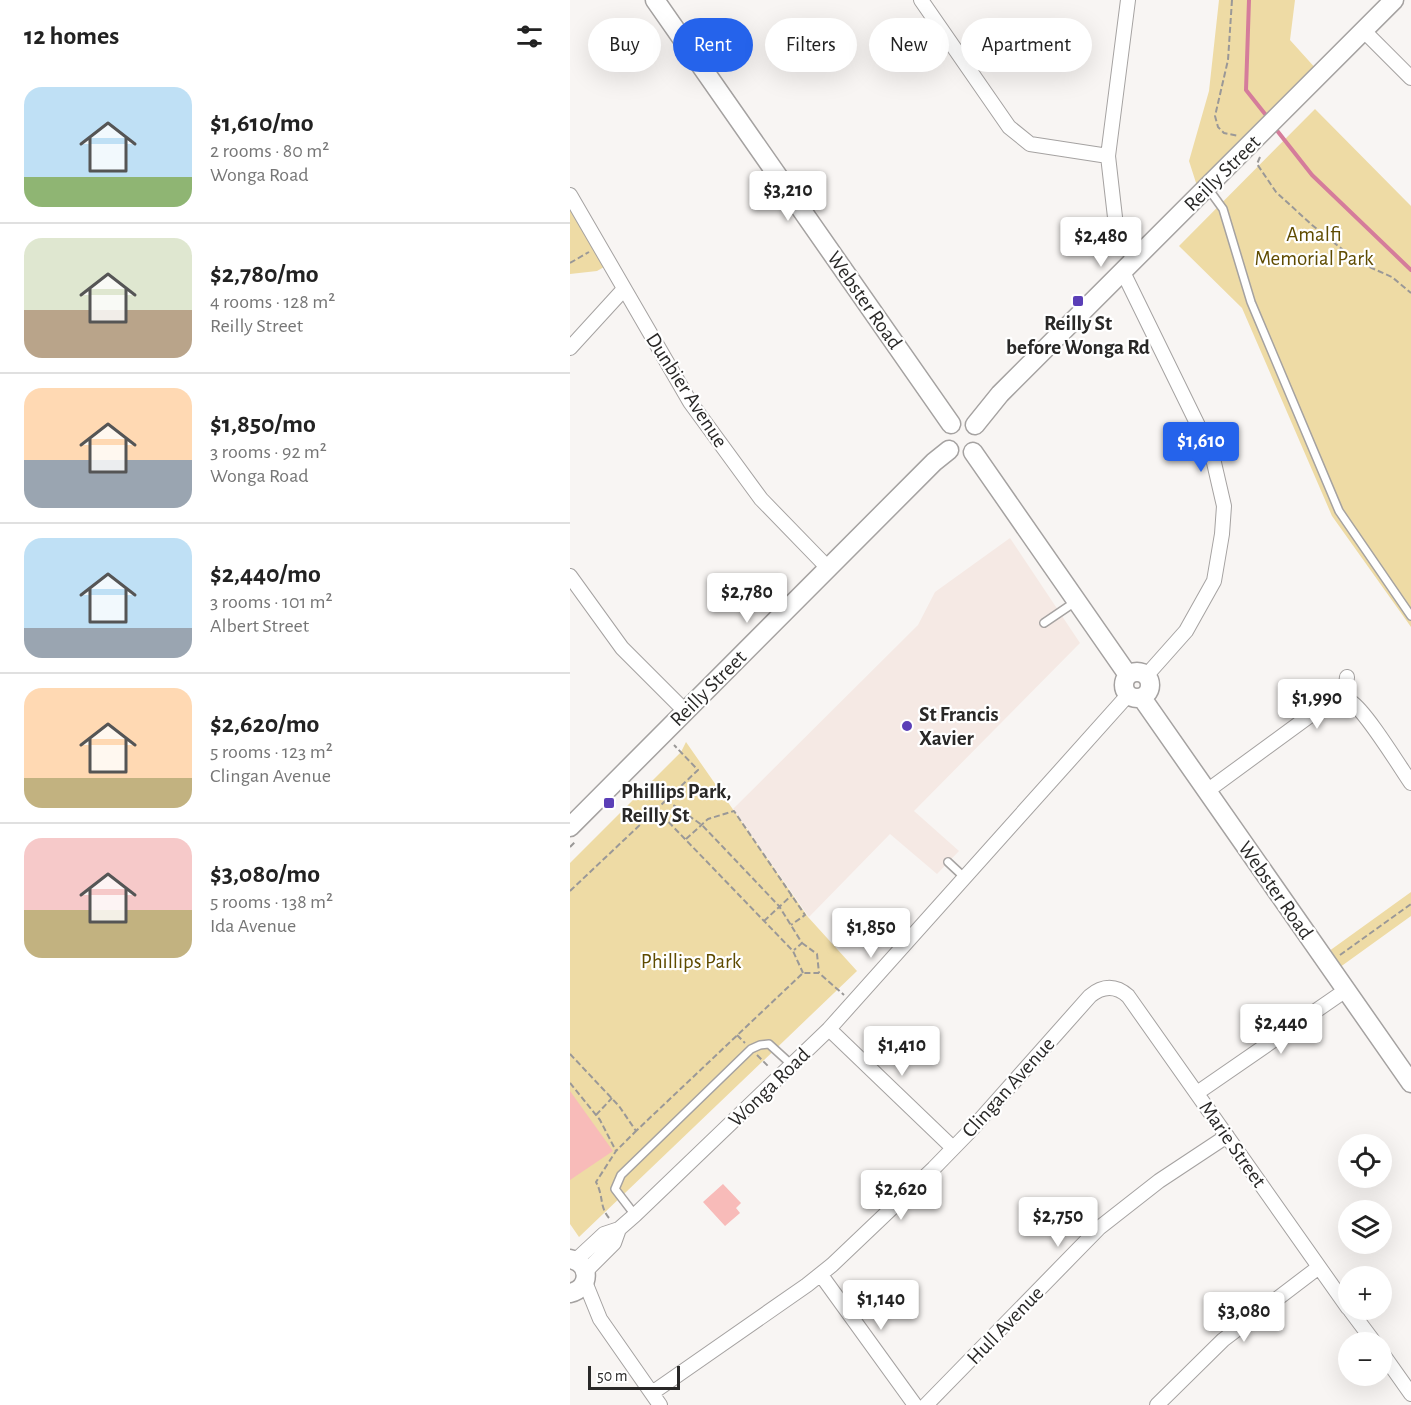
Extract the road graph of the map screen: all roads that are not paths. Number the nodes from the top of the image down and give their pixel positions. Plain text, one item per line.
1 (655, 0) edge
2 (921, 0) edge
3 (1128, 0) edge
4 (1395, 0) edge
5 (1364, 31) junction
6 (1411, 78) edge
7 (1108, 156) junction
8 (1207, 187) junction
9 (570, 195) edge
10 (1129, 267) junction
11 (624, 289) junction
12 (570, 348) edge
13 (951, 424) junction
14 (975, 425) junction
15 (950, 450) junction
16 (973, 452) junction
17 (828, 568) junction
18 (570, 576) edge
19 (1077, 601) junction
20 (1411, 616) edge
21 (1044, 623) dead end
22 (1137, 676) junction
23 (1347, 677) dead end
24 (1135, 696) junction
25 (1344, 700) junction
26 (685, 711) junction
27 (1411, 783) edge
28 (1208, 791) junction
29 (570, 827) edge
30 (948, 862) dead end
31 (964, 877) junction
32 (1112, 987) joint
33 (1346, 990) junction
34 (829, 1029) junction
35 (792, 1065) junction
36 (1411, 1083) edge
37 (1197, 1093) junction
38 (1227, 1136) junction
39 (953, 1148) junction
40 (635, 1215) junction
41 (1319, 1267) junction
42 (575, 1272) edge
43 (821, 1275) junction
44 (1338, 1294) edge
45 (1357, 1320) edge
46 (1366, 1332) edge
47 (1392, 1367) edge
48 (1411, 1394) edge
49 (656, 1399) edge
50 (915, 1405) edge
51 (926, 1405) edge
52 (1157, 1405) edge

1 - 13 street, Webster Road
2 - 7 street
3 - 7 street
4 - 5 street, Reilly Street
5 - 6 street
5 - 8 street, Reilly Street
7 - 10 street
8 - 10 street, Reilly Street
8 - 20 lane
9 - 11 street, Dunbier Avenue
10 - 14 street, Reilly Street
10 - 22 street
11 - 12 street
11 - 17 street, Dunbier Avenue
13 - 14 street
13 - 15 street
14 - 16 street
15 - 16 street
15 - 17 street, Reilly Street
16 - 19 street
17 - 26 street, Reilly Street
18 - 26 street
19 - 21 lane
19 - 22 street
22 - 24 street
23 - 25 street
24 - 28 street, Webster Road
24 - 31 street, Wonga Road
25 - 27 street
25 - 28 street
26 - 29 street, Reilly Street
28 - 33 street, Webster Road
30 - 31 lane
31 - 34 street, Wonga Road
32 - 37 street, Marie Street
32 - 39 street, Clingan Avenue
33 - 36 street, Webster Road
33 - 37 street
34 - 35 street, Wonga Road
34 - 39 street
35 - 40 street, Wonga Road
35 - 40 lane
37 - 38 street, Marie Street
38 - 41 street, Marie Street
38 - 51 street, Hull Avenue
39 - 43 street, Clingan Avenue
40 - 42 street, Wonga Road
41 - 44 street, Marie Street
41 - 52 street
42 - 49 street
43 - 49 street, Clingan Avenue
43 - 50 street
45 - 46 street, Marie Street
47 - 48 street

